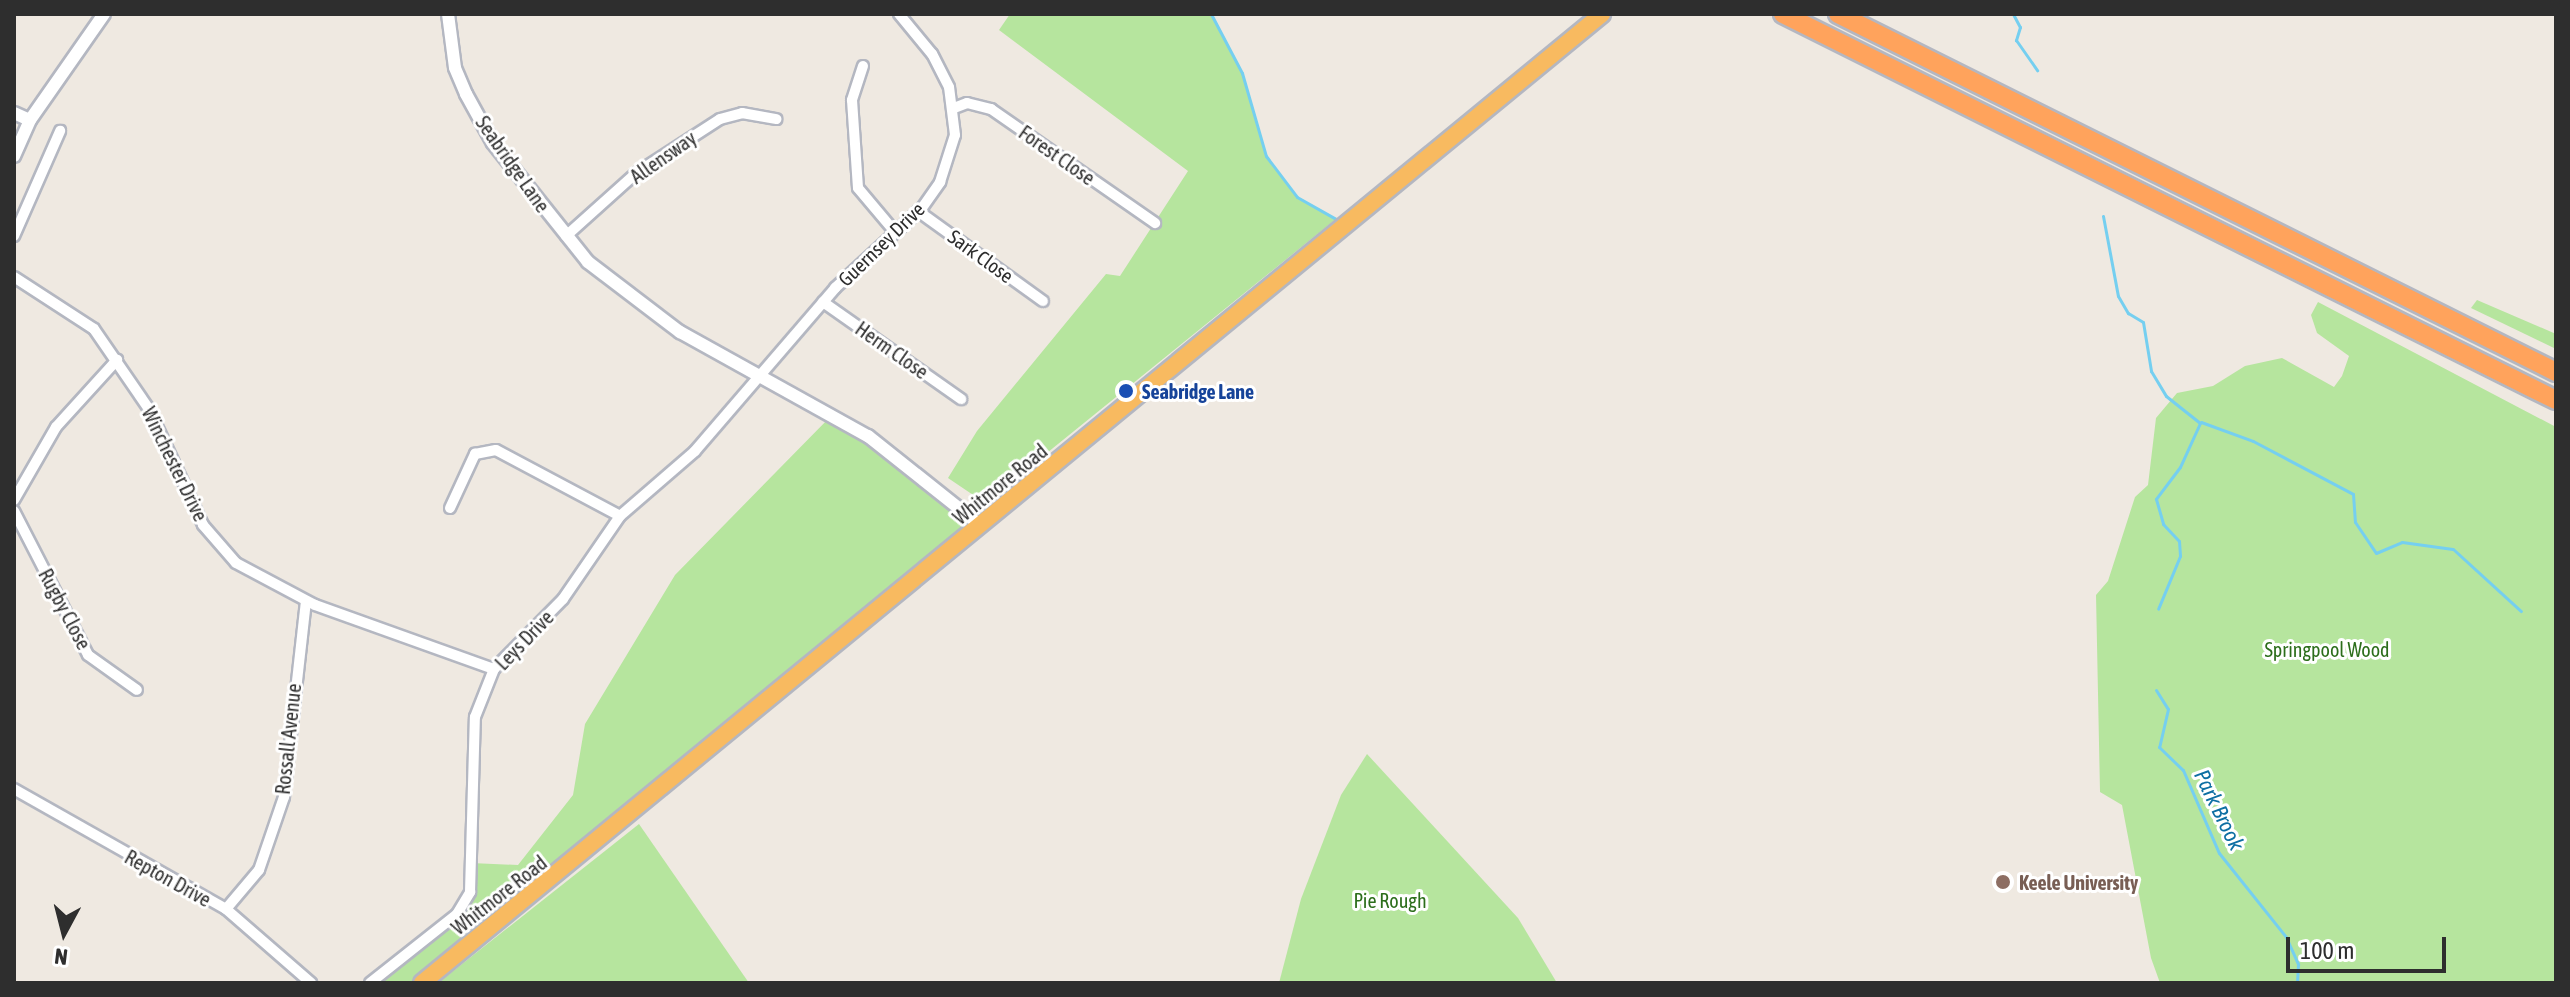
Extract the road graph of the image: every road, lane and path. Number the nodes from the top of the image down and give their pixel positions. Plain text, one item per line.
1 (104, 14) edge
2 (448, 14) edge
3 (899, 14) edge
4 (1602, 14) edge
5 (1783, 14) edge
6 (1838, 14) edge
7 (863, 66) dead end
8 (954, 108) junction
9 (14, 113) edge
10 (776, 119) dead end
11 (30, 120) junction
12 (60, 131) dead end
13 (14, 156) edge
14 (918, 211) junction
15 (1155, 223) dead end
16 (895, 232) junction
17 (14, 236) edge
18 (566, 236) junction
19 (14, 277) edge
20 (1043, 301) dead end
21 (823, 302) junction
22 (117, 360) junction
23 (2556, 372) edge
24 (759, 373) junction
25 (961, 399) dead end
26 (2556, 400) edge
27 (14, 500) edge
28 (450, 508) dead end
29 (14, 511) edge
30 (620, 516) junction
31 (981, 526) junction
32 (306, 601) junction
33 (494, 669) junction
34 (137, 690) dead end
35 (14, 789) edge
36 (226, 909) junction
37 (311, 983) edge
38 (370, 983) edge
39 (422, 983) edge

1 - 11 street
2 - 18 street, Seabridge Lane
3 - 8 street, Guernsey Drive
4 - 31 highway, Whitmore Road
5 - 26 highway
6 - 23 highway
7 - 16 street
8 - 14 street, Guernsey Drive
8 - 15 street, Forest Close
9 - 11 street
10 - 18 street, Allensway
11 - 13 street
12 - 17 street
14 - 16 street, Guernsey Drive
14 - 20 street, Sark Close
16 - 21 street, Guernsey Drive
18 - 24 street, Seabridge Lane
19 - 22 street, Winchester Drive
21 - 24 street, Guernsey Drive
21 - 25 street, Herm Close
22 - 27 street
22 - 32 street, Winchester Drive
24 - 30 street, Leys Drive
24 - 31 street, Seabridge Lane
28 - 30 street
29 - 34 street, Rugby Close
30 - 33 street, Leys Drive
31 - 39 highway, Whitmore Road
32 - 33 street, Winchester Drive
32 - 36 street, Rossall Avenue
33 - 38 street, Leys Drive
35 - 36 street, Repton Drive
36 - 37 street, Repton Drive

